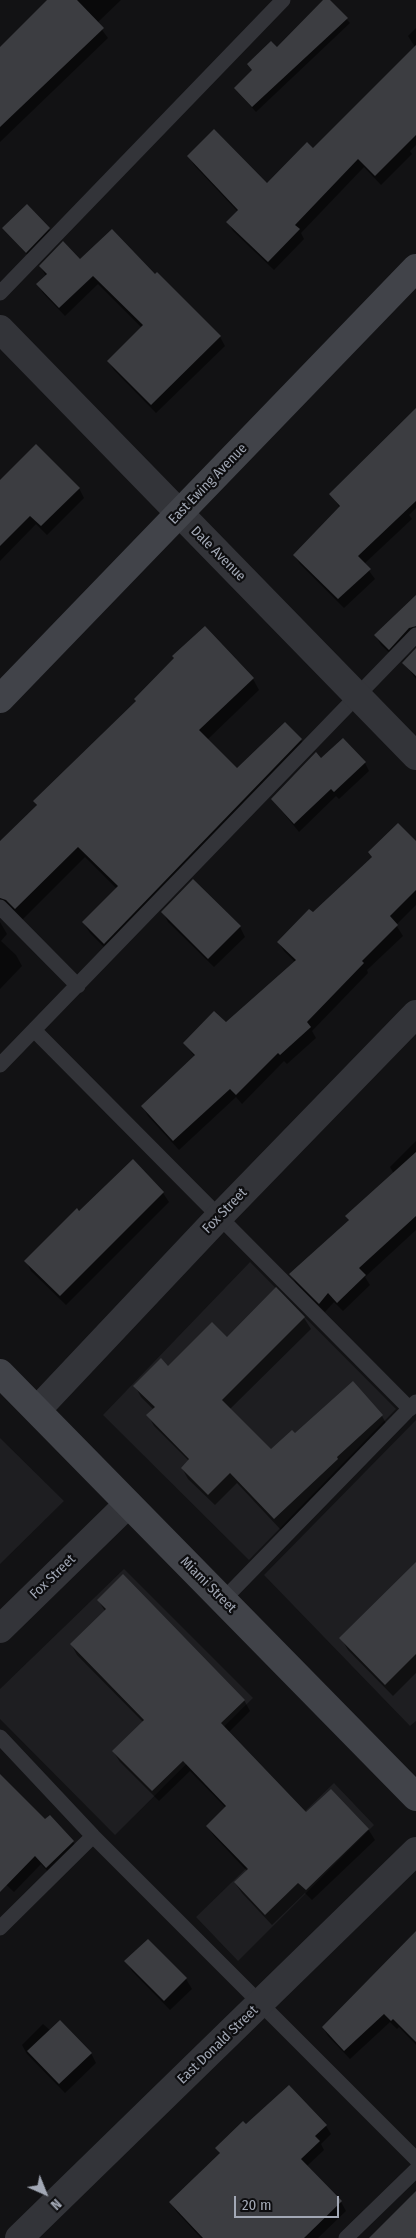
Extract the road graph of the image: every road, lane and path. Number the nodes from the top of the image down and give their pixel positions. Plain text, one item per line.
1 (283, 0) edge
2 (416, 268) edge
3 (0, 294) edge
4 (0, 329) edge
5 (179, 515) junction
6 (416, 634) edge
7 (356, 695) junction
8 (0, 699) edge
9 (416, 756) edge
10 (0, 907) edge
11 (78, 986) junction
12 (416, 1014) edge
13 (35, 1031) junction
14 (0, 1065) edge
15 (218, 1218) junction
16 (0, 1374) edge
17 (413, 1406) edge
18 (37, 1410) junction
19 (128, 1504) junction
20 (223, 1600) junction
21 (0, 1629) edge
22 (0, 1737) edge
23 (413, 1789) edge
24 (94, 1836) junction
25 (416, 1851) edge
26 (0, 1928) edge
27 (262, 2003) junction
28 (416, 2159) edge
29 (416, 2170) edge
30 (19, 2238) edge
31 (346, 2238) edge

1 - 3 lane
2 - 5 street, East Ewing Avenue
4 - 5 street, Dale Avenue
5 - 7 street, Dale Avenue
5 - 8 street, East Ewing Avenue
6 - 7 lane
7 - 9 street, Dale Avenue
7 - 11 lane
10 - 11 lane
11 - 13 lane
12 - 15 street, Fox Street
13 - 14 lane
13 - 15 lane
15 - 17 lane
15 - 18 street, Fox Street
16 - 18 street, Miami Street
17 - 20 lane
18 - 19 street, Miami Street
19 - 20 street, Miami Street
19 - 21 street, Fox Street
20 - 23 street, Miami Street
22 - 24 lane
24 - 26 lane
24 - 27 lane
25 - 27 street, East Donald Street
27 - 28 lane
27 - 30 street, East Donald Street
29 - 31 lane

